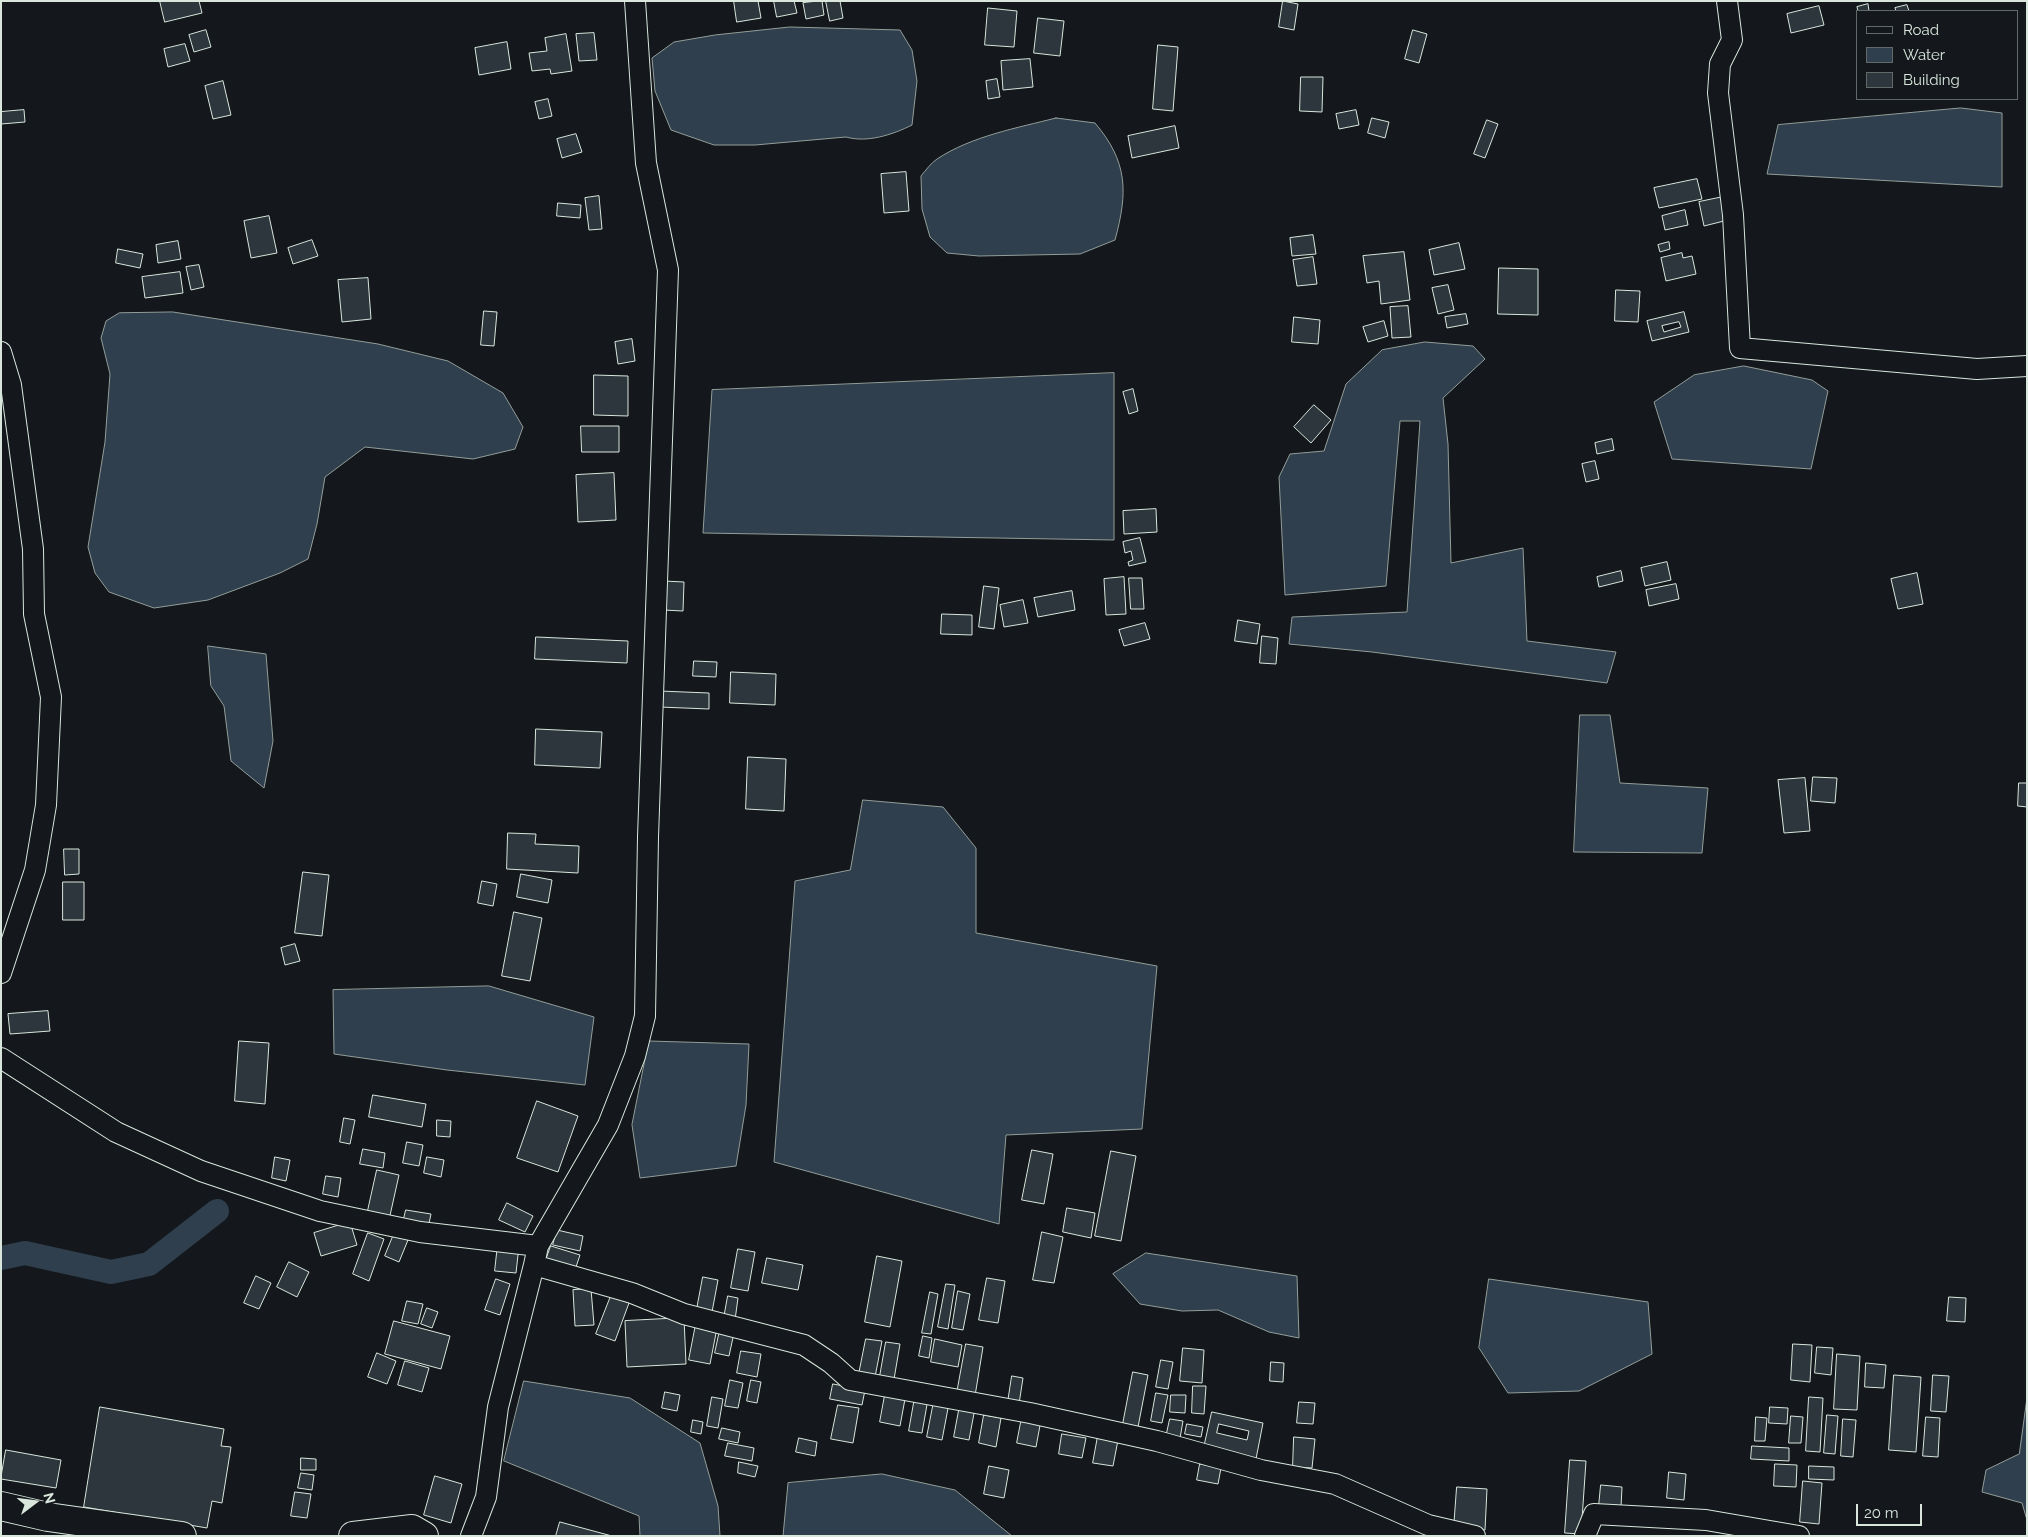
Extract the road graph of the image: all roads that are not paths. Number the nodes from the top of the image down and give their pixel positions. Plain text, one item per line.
1 (635, 1) edge
2 (1727, 1) edge
3 (1, 352) edge
4 (2027, 366) edge
5 (1, 973) edge
6 (1, 1058) edge
7 (536, 1256) junction
8 (1, 1506) edge
9 (182, 1536) edge
10 (353, 1536) edge
11 (424, 1536) edge
12 (471, 1536) edge
13 (1475, 1536) edge
14 (1585, 1536) edge
15 (1799, 1536) edge

1 - 7 street
2 - 4 street
3 - 5 street
6 - 7 street
7 - 12 street
7 - 13 street
8 - 9 main road
10 - 11 main road
14 - 15 street

